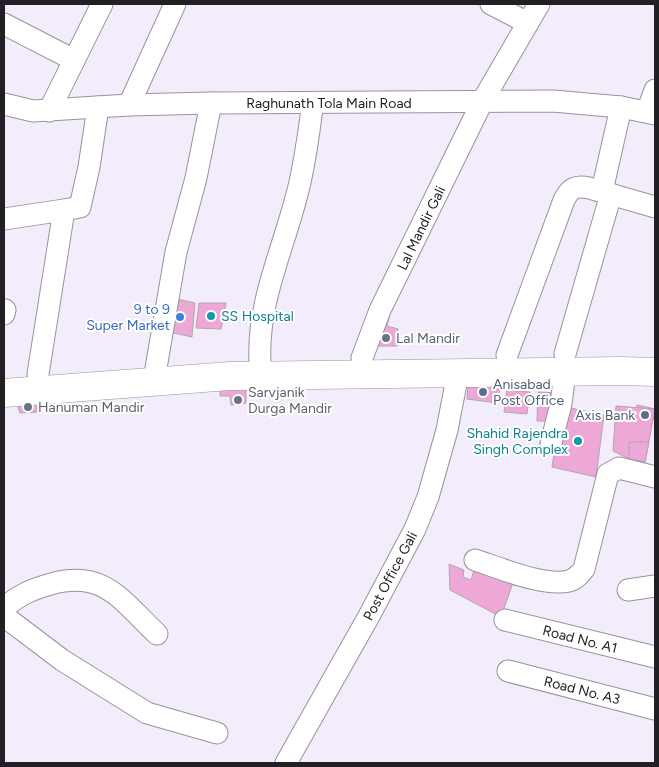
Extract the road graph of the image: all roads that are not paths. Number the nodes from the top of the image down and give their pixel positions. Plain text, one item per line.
1 (102, 4) edge
2 (175, 4) edge
3 (492, 4) edge
4 (539, 4) edge
5 (528, 23) junction
6 (4, 24) edge
7 (74, 60) junction
8 (655, 90) edge
9 (482, 100) junction
10 (211, 103) junction
11 (312, 103) junction
12 (4, 104) edge
13 (129, 105) junction
14 (621, 106) junction
15 (98, 107) junction
16 (49, 111) junction
17 (651, 113) edge
18 (606, 193) junction
19 (655, 207) edge
20 (64, 210) junction
21 (4, 219) edge
22 (655, 353) edge
23 (506, 355) junction
24 (362, 358) junction
25 (260, 362) junction
26 (565, 363) junction
27 (156, 368) junction
28 (655, 372) edge
29 (458, 373) junction
30 (38, 374) junction
31 (4, 377) edge
32 (4, 393) edge
33 (551, 443) dead end
34 (655, 477) edge
35 (475, 560) dead end
36 (655, 586) edge
37 (628, 590) dead end
38 (4, 608) edge
39 (4, 616) edge
40 (505, 620) dead end
41 (157, 634) dead end
42 (655, 657) edge
43 (508, 671) dead end
44 (655, 709) edge
45 (218, 733) dead end
46 (286, 763) edge

1 - 7 street
2 - 13 street
3 - 5 street
4 - 5 street, Lal Mandir Gali
5 - 9 street, Lal Mandir Gali
6 - 7 street
7 - 16 street
8 - 17 street
9 - 11 street, Raghunath Tola Main Road
9 - 14 street, Raghunath Tola Main Road
9 - 24 street, Lal Mandir Gali
10 - 11 street, Raghunath Tola Main Road
10 - 13 street, Raghunath Tola Main Road
10 - 27 street
11 - 25 street
12 - 16 street, Raghunath Tola Main Road
13 - 15 street, Raghunath Tola Main Road
14 - 17 street, Raghunath Tola Main Road
14 - 18 street
15 - 16 street, Raghunath Tola Main Road
15 - 20 street
18 - 19 street
18 - 23 street
18 - 26 street
20 - 21 street
20 - 30 street
22 - 26 highway
23 - 24 highway
23 - 26 highway
24 - 25 highway
25 - 27 highway
26 - 28 highway
26 - 29 highway
26 - 33 street
27 - 30 highway
29 - 32 highway
29 - 46 street, Post Office Gali
30 - 31 highway
34 - 35 street
36 - 37 street
38 - 41 street
39 - 45 street
40 - 42 street, Road No. A1
43 - 44 street, Road No. A3

